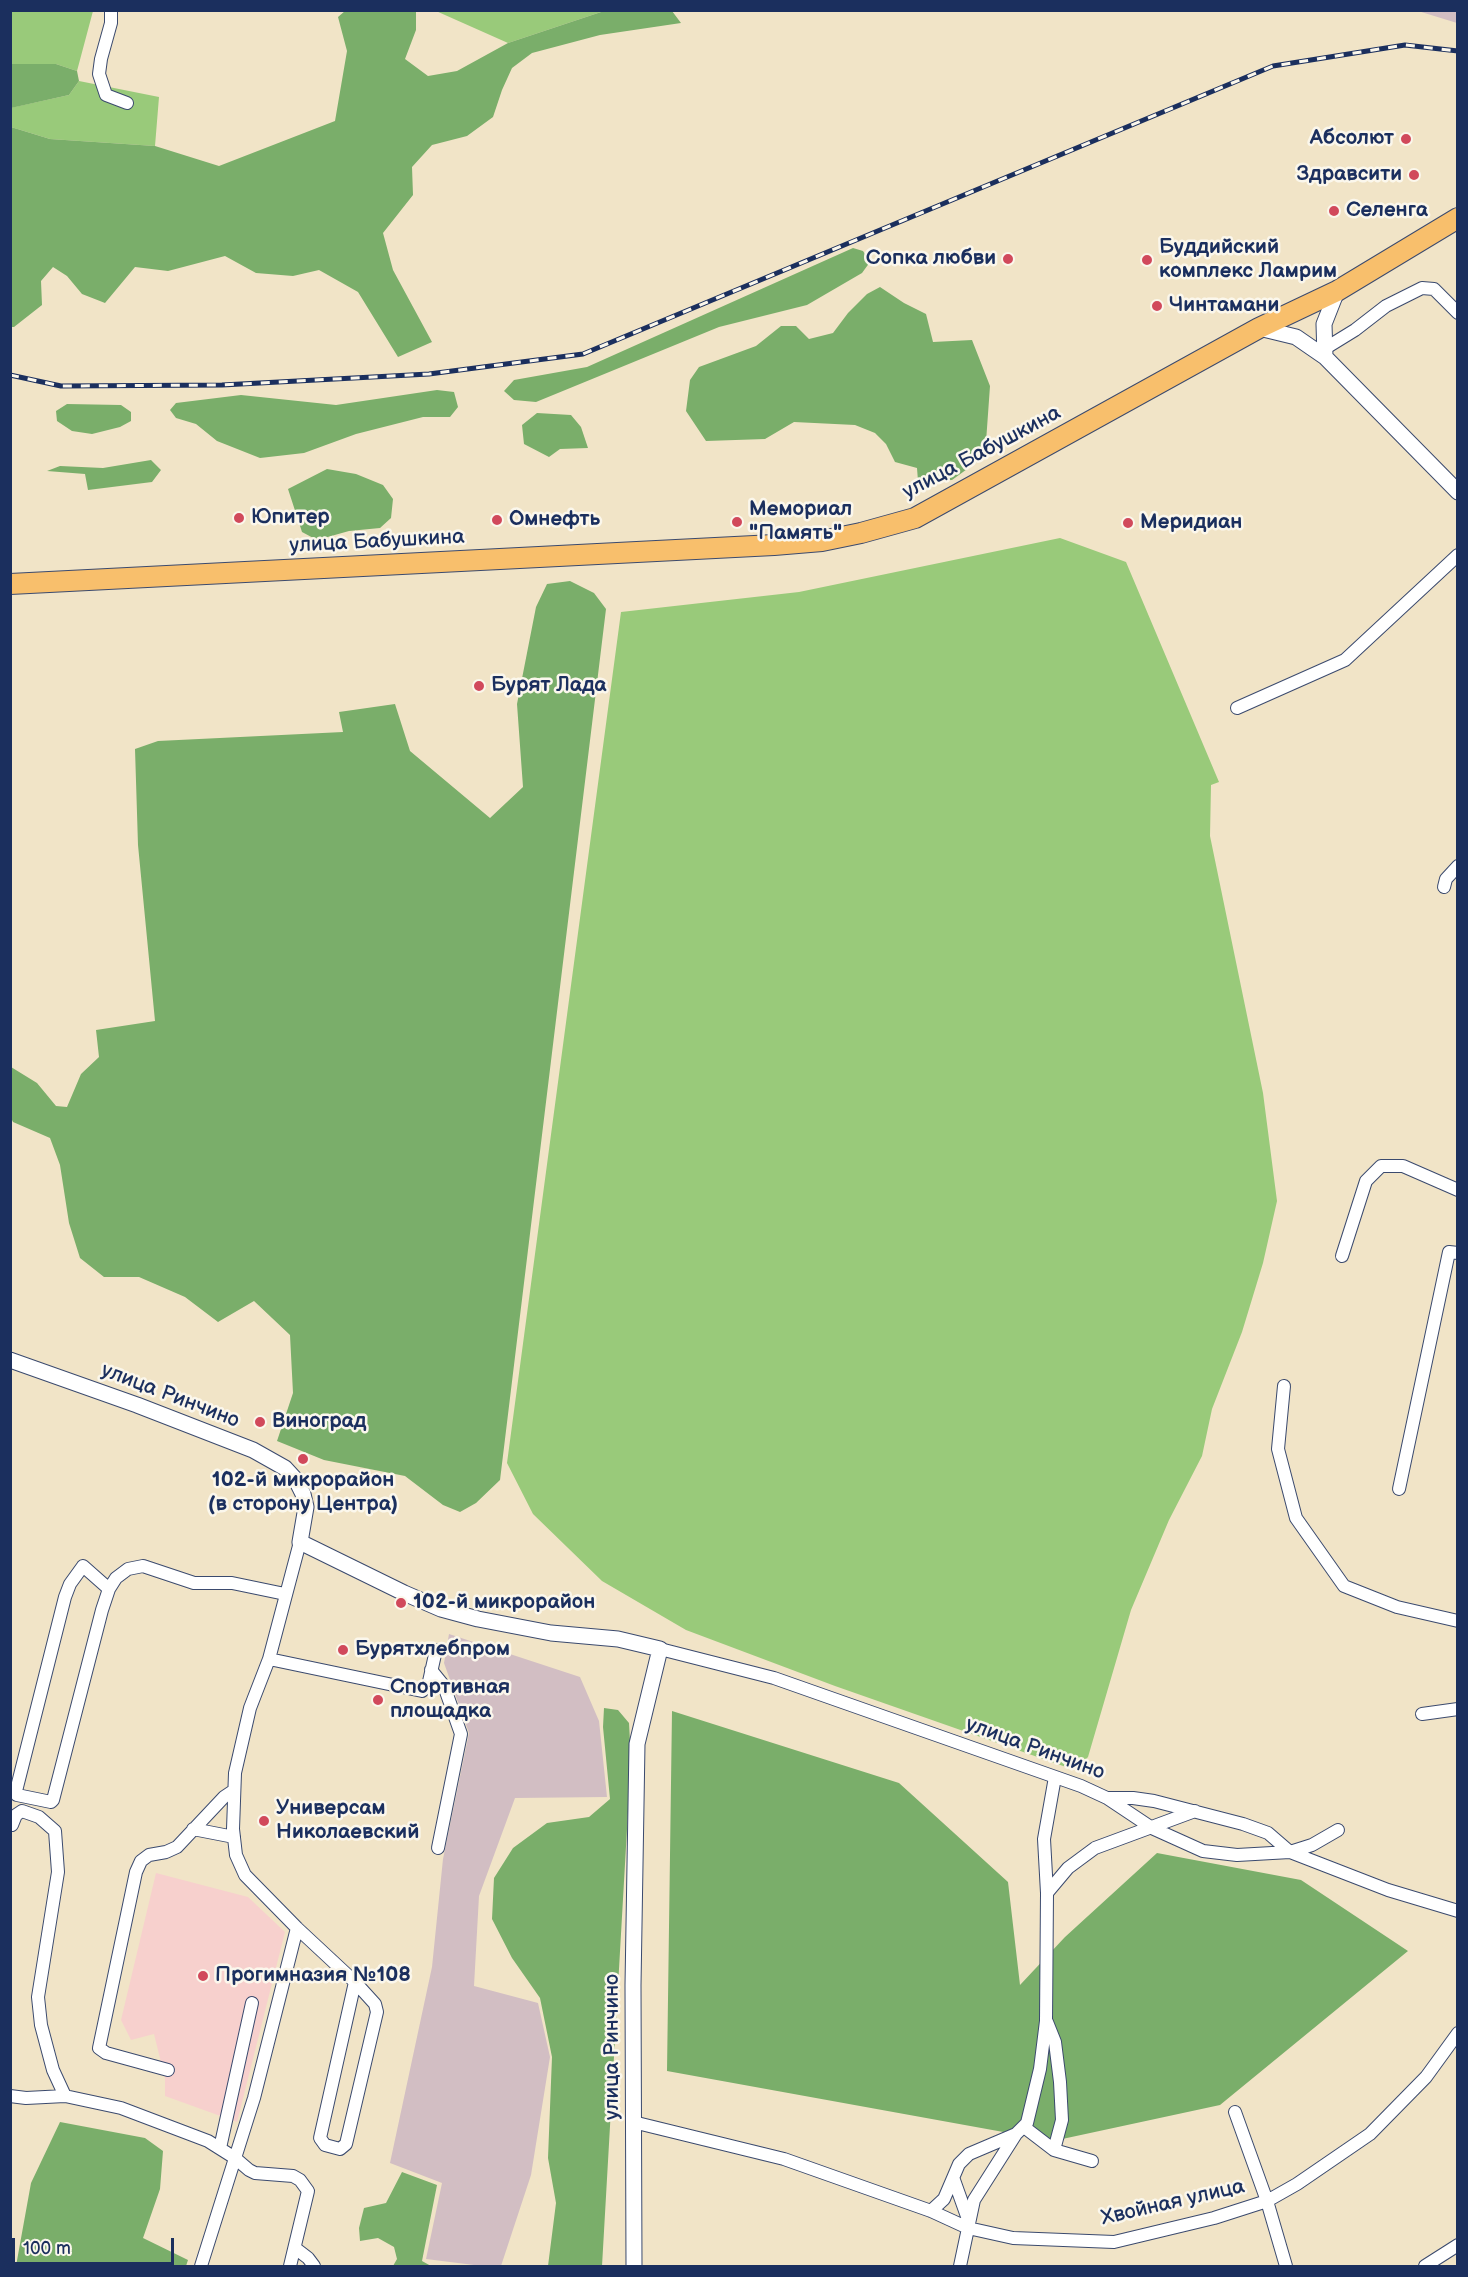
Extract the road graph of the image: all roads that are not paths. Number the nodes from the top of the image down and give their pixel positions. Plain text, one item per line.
1 (111, 10) edge
2 (127, 103) dead end
3 (1458, 218) edge
4 (1337, 291) junction
5 (1458, 313) edge
6 (1259, 328) junction
7 (1327, 352) junction
8 (1458, 492) edge
9 (1458, 555) edge
10 (10, 584) edge
11 (1237, 708) dead end
12 (1458, 866) edge
13 (1444, 887) dead end
14 (1458, 1190) edge
15 (1458, 1253) edge
16 (1342, 1256) dead end
17 (10, 1360) edge
18 (1284, 1386) dead end
19 (1399, 1489) dead end
20 (300, 1542) junction
21 (109, 1589) junction
22 (285, 1594) junction
23 (1458, 1620) edge
24 (660, 1649) junction
25 (436, 1650) dead end
26 (269, 1659) junction
27 (431, 1670) junction
28 (1458, 1709) edge
29 (1422, 1714) dead end
30 (1055, 1777) junction
31 (233, 1791) junction
32 (1107, 1798) junction
33 (1194, 1811) junction
34 (12, 1825) dead end
35 (1152, 1828) junction
36 (193, 1829) junction
37 (1338, 1830) dead end
38 (234, 1837) junction
39 (438, 1848) dead end
40 (1290, 1852) junction
41 (1047, 1893) junction
42 (1458, 1911) edge
43 (297, 1928) junction
44 (355, 1982) junction
45 (252, 2003) dead end
46 (1046, 2021) junction
47 (1458, 2033) edge
48 (168, 2070) dead end
49 (65, 2096) junction
50 (12, 2097) edge
51 (1235, 2112) dead end
52 (633, 2122) junction
53 (1020, 2130) junction
54 (220, 2148) junction
55 (1054, 2150) junction
56 (235, 2158) junction
57 (1092, 2162) dead end
58 (954, 2180) junction
59 (960, 2197) junction
60 (1267, 2201) junction
61 (931, 2211) junction
62 (956, 2222) junction
63 (969, 2226) junction
64 (1458, 2245) edge
65 (295, 2248) junction
66 (201, 2266) edge
67 (290, 2266) edge
68 (314, 2266) edge
69 (634, 2266) edge
70 (960, 2266) edge
71 (1286, 2266) edge
72 (1425, 2266) edge

1 - 2 street
3 - 4 main road, улица Бабушкина
4 - 6 main road, улица Бабушкина
4 - 7 street
5 - 7 street
6 - 7 street
6 - 10 main road, улица Бабушкина
7 - 8 street
9 - 11 street
12 - 13 street
14 - 16 street
15 - 19 street
17 - 20 street, улица Ринчино
18 - 23 street
20 - 22 street
20 - 24 street, улица Ринчино
21 - 21 street
21 - 22 street
22 - 26 street
24 - 30 street, улица Ринчино
24 - 52 street, улица Ринчино
25 - 27 street
26 - 27 street
26 - 31 street
27 - 39 street
28 - 29 street
30 - 32 street, улица Ринчино
30 - 41 street
31 - 36 street
31 - 38 street
32 - 33 street
32 - 35 street, улица Ринчино
33 - 35 street
33 - 40 street
34 - 49 street
35 - 40 street, улица Ринчино
35 - 41 street
36 - 38 street
36 - 48 street
37 - 40 street
38 - 43 street
40 - 42 street, улица Ринчино
41 - 46 street
43 - 44 street
43 - 56 street
44 - 44 street
45 - 54 street
46 - 53 street
46 - 55 street
47 - 60 street, Хвойная улица
49 - 50 street
49 - 54 street
51 - 60 street
52 - 61 street, Хвойная улица
52 - 69 street, улица Ринчино
53 - 55 street
53 - 58 street
53 - 63 street
54 - 56 street
55 - 57 street
56 - 65 street
56 - 66 street
58 - 59 street
58 - 61 street
59 - 62 street
59 - 63 street
60 - 63 street, Хвойная улица
60 - 71 street
61 - 62 street, Хвойная улица
62 - 63 street, Хвойная улица
63 - 70 street
64 - 72 street
65 - 67 street
65 - 68 street

